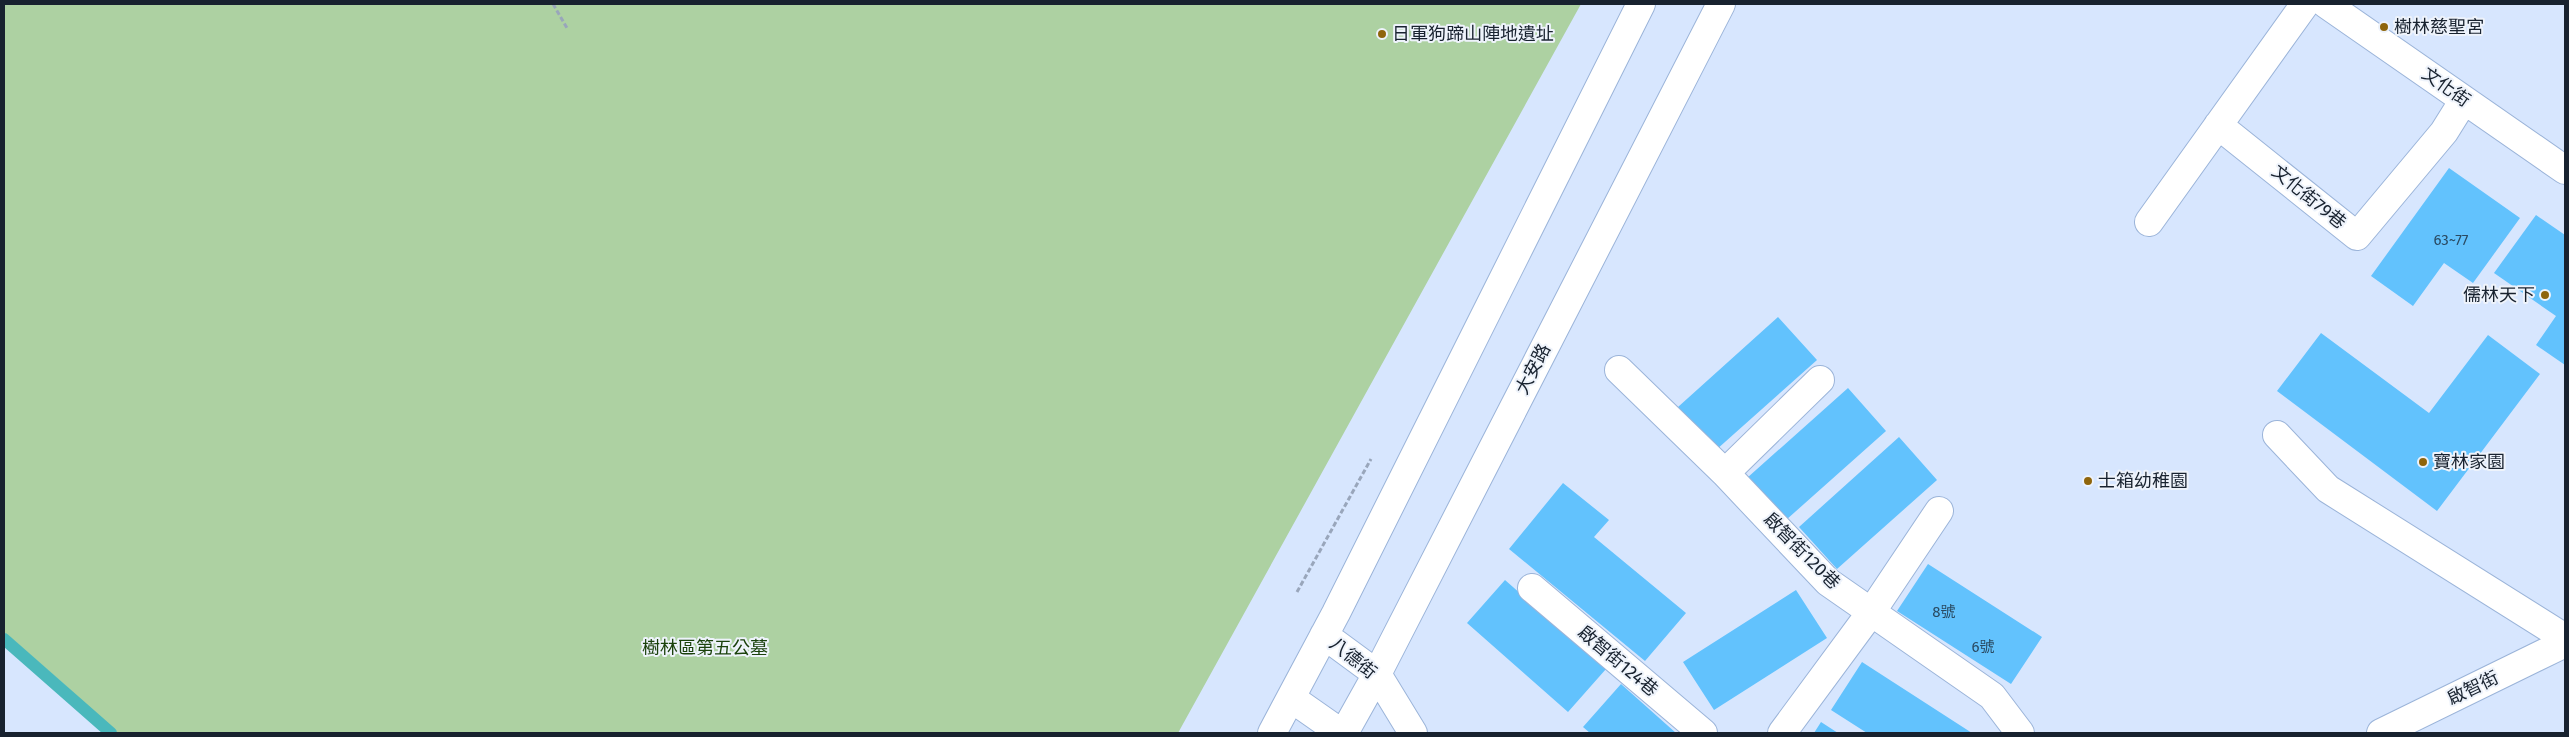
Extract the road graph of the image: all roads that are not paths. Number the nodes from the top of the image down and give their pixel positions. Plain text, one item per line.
1 (1641, 4) edge
2 (1721, 4) edge
3 (2305, 4) edge
4 (2326, 4) edge
5 (2464, 100) junction
6 (2218, 125) junction
7 (2565, 170) edge
8 (2149, 222) dead end
9 (1619, 370) dead end
10 (1820, 380) dead end
11 (2277, 435) dead end
12 (1724, 473) junction
13 (1939, 512) dead end
14 (1532, 588) dead end
15 (1872, 611) junction
16 (1324, 635) junction
17 (2565, 638) edge
18 (2565, 643) edge
19 (1378, 674) junction
20 (1291, 698) junction
21 (2407, 726) edge
22 (1272, 733) edge
23 (1343, 733) edge
24 (1413, 733) edge
25 (1703, 733) edge
26 (1782, 733) edge
27 (2020, 733) edge
28 (2381, 733) edge

1 - 16 street
2 - 19 street, 大安路
3 - 6 street
4 - 5 street, 文化街
5 - 6 street, 文化街79巷
5 - 7 street, 文化街
6 - 8 street
9 - 12 street, 啟智街120巷
10 - 12 street
11 - 17 street
12 - 15 street, 啟智街120巷
13 - 15 street
14 - 25 street, 啟智街124巷
15 - 26 street
15 - 27 street, 啟智街120巷
16 - 19 street, 八德街
16 - 20 street
18 - 21 street, 啟智街
19 - 23 street, 大安路
19 - 24 street, 八德街
20 - 22 street
20 - 23 street
21 - 28 street, 啟智街

